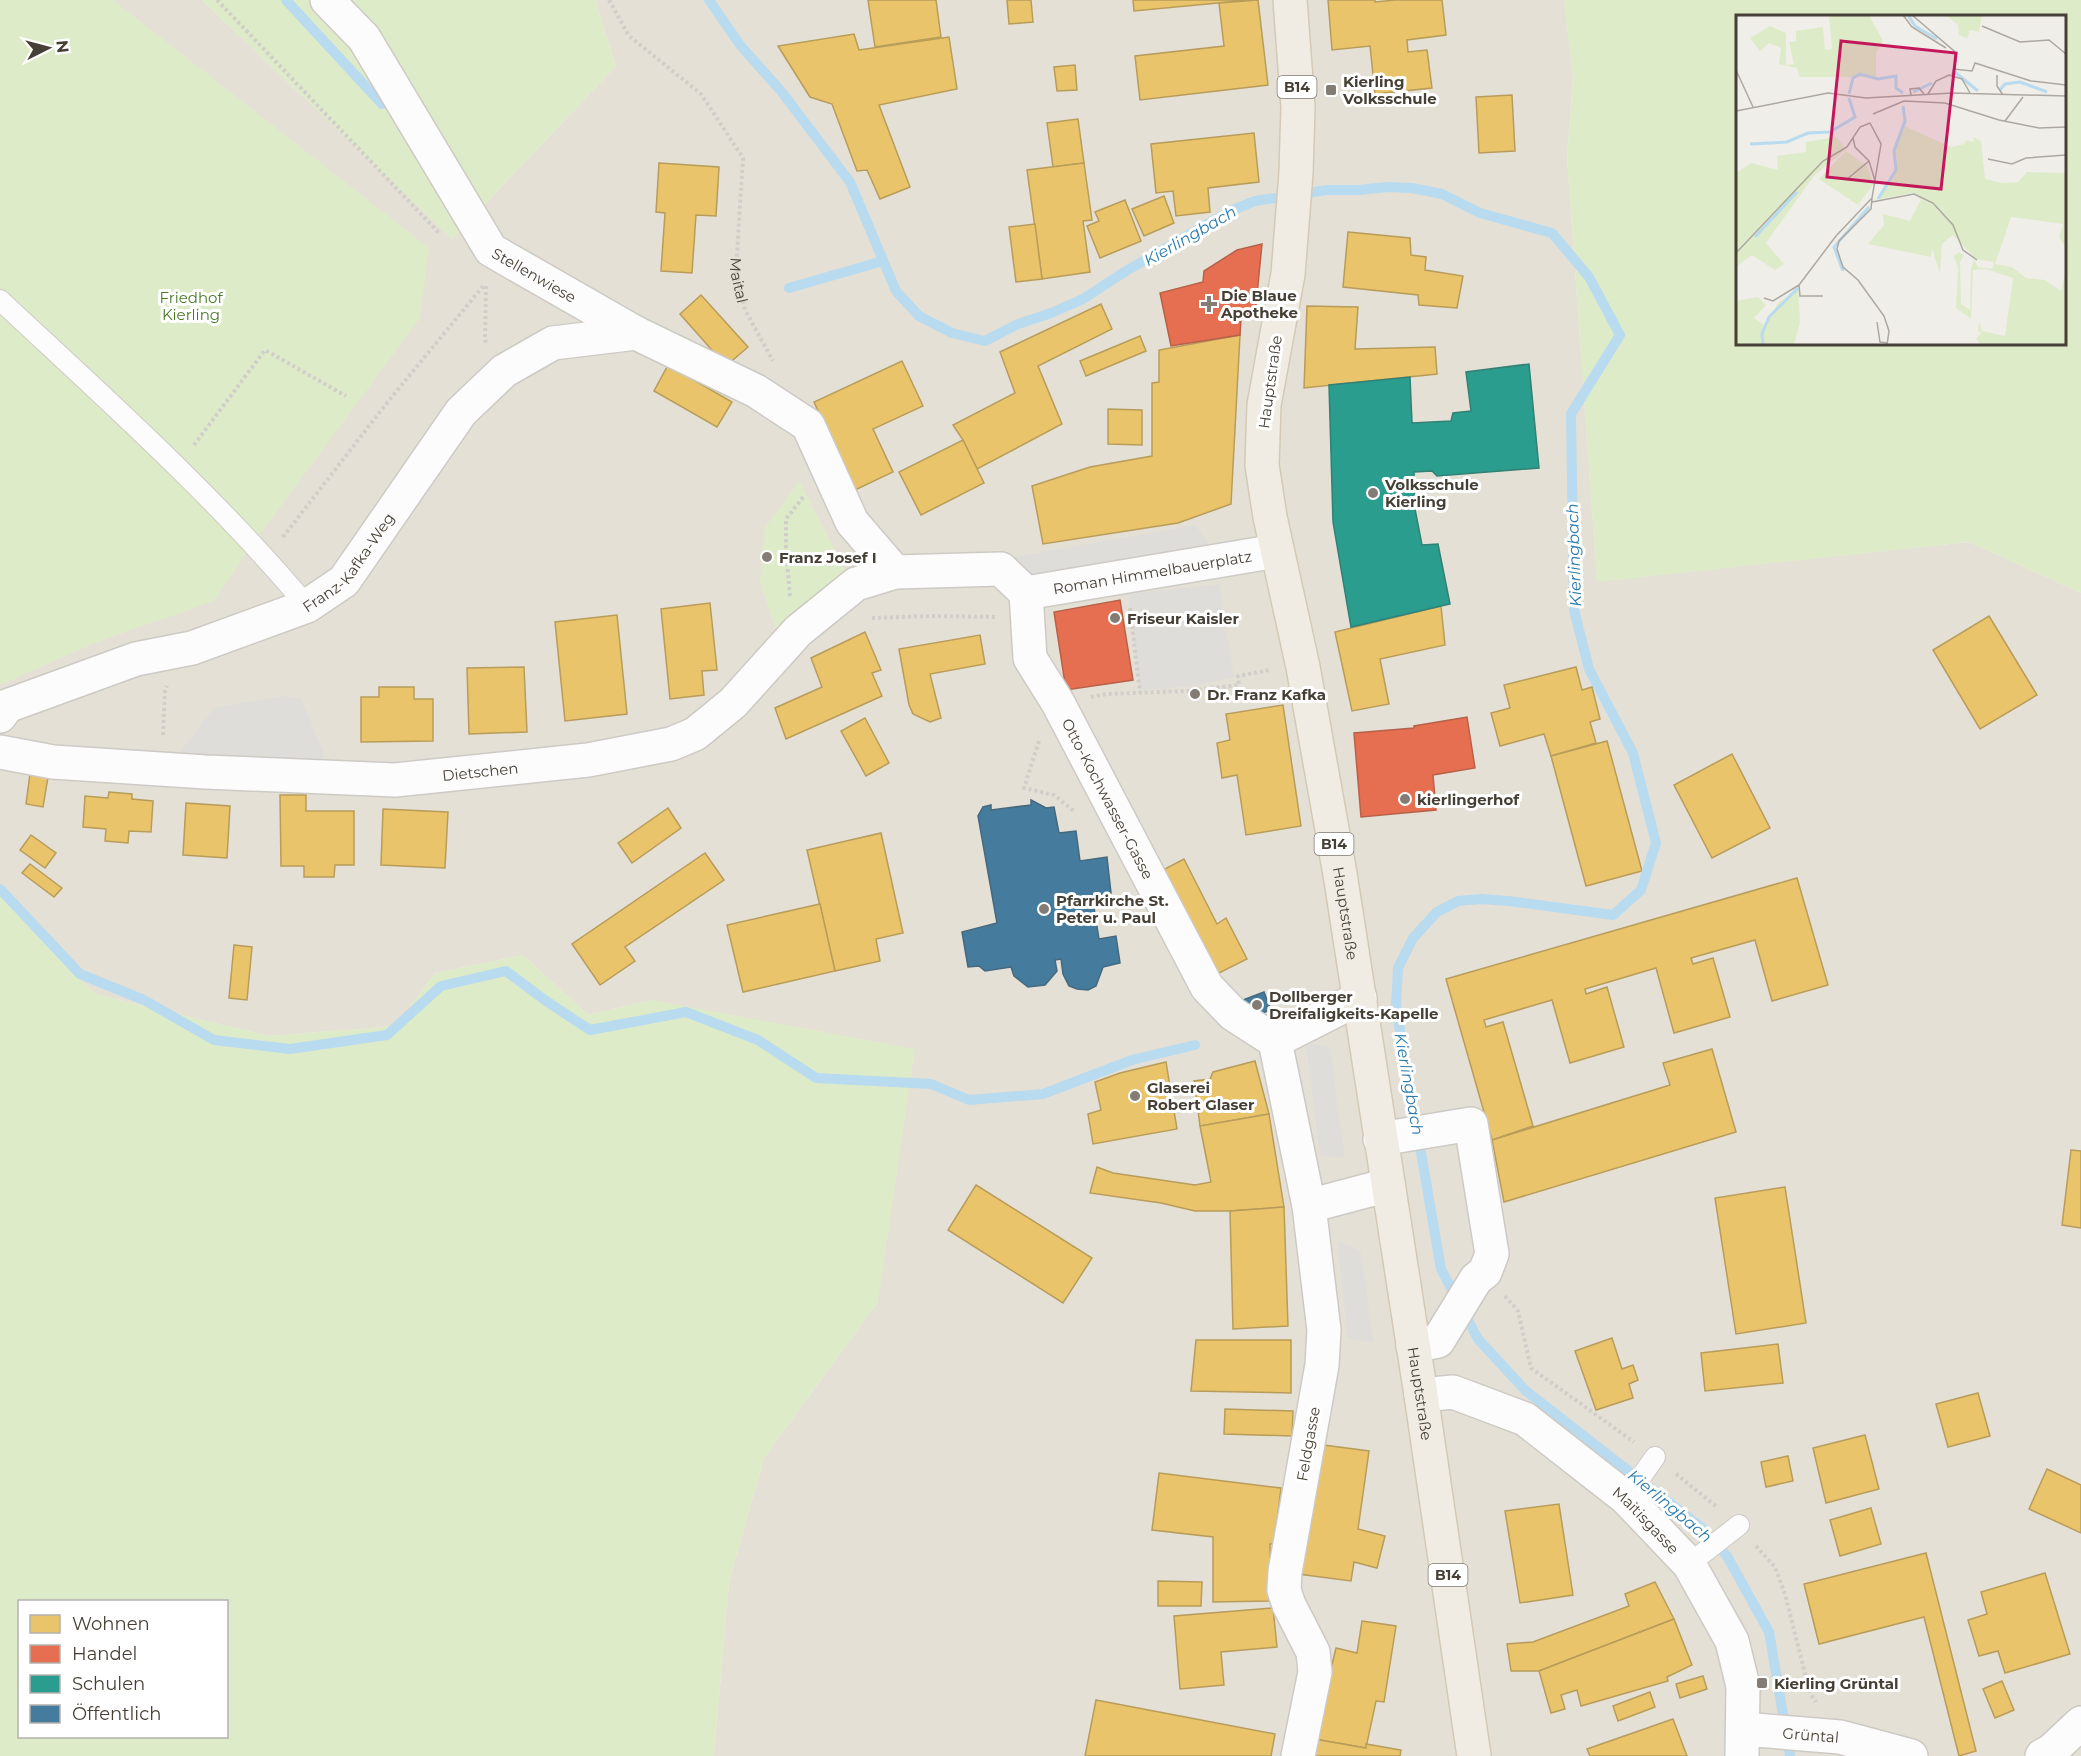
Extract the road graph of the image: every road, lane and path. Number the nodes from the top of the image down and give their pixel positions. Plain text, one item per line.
1 (216, 0) edge
2 (327, 0) edge
3 (609, 0) edge
4 (1290, 0) edge
5 (445, 239) dead end
6 (486, 282) junction
7 (497, 286) dead end
8 (0, 300) edge
9 (636, 333) junction
10 (485, 340) dead end
11 (774, 363) dead end
12 (346, 396) dead end
13 (178, 467) junction
14 (830, 475) junction
15 (1277, 551) junction
16 (267, 558) junction
17 (895, 572) junction
18 (1126, 577) junction
19 (1026, 593) junction
20 (307, 606) junction
21 (864, 621) dead end
22 (798, 632) junction
23 (192, 648) junction
24 (1258, 671) dead end
25 (1140, 693) junction
26 (1107, 694) dead end
27 (0, 716) edge
28 (0, 752) edge
29 (166, 769) junction
30 (1024, 788) dead end
31 (1077, 813) dead end
32 (1360, 998) junction
33 (1275, 1041) junction
34 (1393, 1137) junction
35 (1388, 1185) junction
36 (1309, 1206) junction
37 (1481, 1276) junction
38 (1413, 1346) junction
39 (1421, 1395) junction
40 (1655, 1457) junction
41 (1626, 1498) junction
42 (1739, 1525) junction
43 (1689, 1564) junction
44 (2081, 1723) edge
45 (1753, 1739) edge
46 (1834, 1742) edge
47 (2058, 1750) edge
48 (1298, 1756) edge
49 (1474, 1756) edge
50 (1911, 1756) edge

1 - 5 path
2 - 9 street, Stellenwiese
3 - 11 path, Maital
4 - 15 main road, Hauptstraße / B14
6 - 7 path
6 - 10 path
6 - 16 path
8 - 13 lane
9 - 14 street, Stellenwiese
9 - 20 street, Franz-Kafka-Weg
12 - 13 path
13 - 16 lane
14 - 17 street
14 - 22 path
15 - 18 street, Roman Himmelbauerplatz
15 - 32 main road, Hauptstraße / B14
16 - 20 lane
17 - 19 street, Dietschen
17 - 22 street, Dietschen
18 - 19 street, Roman Himmelbauerplatz
18 - 25 path
19 - 21 path
19 - 33 street, Otto-Kochwasser-Gasse
20 - 23 street, Franz-Kafka-Weg
22 - 29 street, Dietschen
23 - 27 street, Franz-Kafka-Weg
23 - 29 path
24 - 25 path
25 - 26 path
28 - 29 street, Dietschen
30 - 31 path
32 - 33 street
32 - 34 main road, Hauptstraße / B14
33 - 36 street
34 - 35 main road, Hauptstraße / B14
34 - 37 street
35 - 36 street
35 - 38 main road, Hauptstraße / B14
36 - 48 street, Feldgasse
37 - 38 street
37 - 40 path
38 - 39 main road, Hauptstraße / B14
39 - 41 street, Maitisgasse
39 - 49 main road, Hauptstraße / B14
40 - 41 lane
40 - 42 path
41 - 43 street, Maitisgasse
42 - 43 lane
42 - 46 path
43 - 45 street, Maitisgasse
44 - 47 street
45 - 46 street, Grüntal
46 - 50 street, Grüntal

